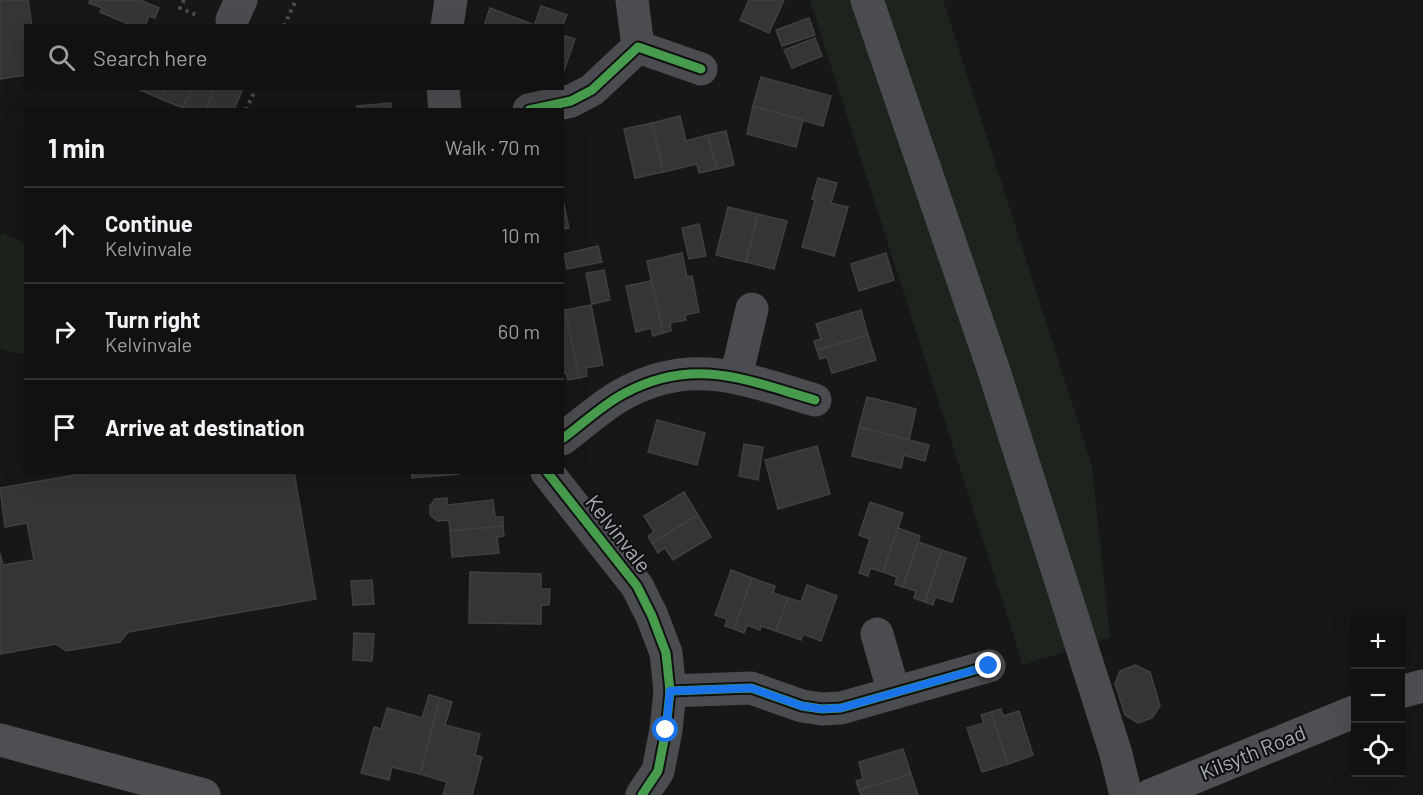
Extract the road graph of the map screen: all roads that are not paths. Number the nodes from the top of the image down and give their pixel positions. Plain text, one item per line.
1 (451, 0) edge
2 (632, 0) edge
3 (867, 0) edge
4 (447, 24) edge
5 (638, 47) junction
6 (701, 69) dead end
7 (443, 90) edge
8 (444, 108) edge
9 (538, 108) edge
10 (752, 309) dead end
11 (736, 377) junction
12 (815, 400) dead end
13 (564, 437) edge
14 (549, 474) edge
15 (877, 634) dead end
16 (989, 666) dead end
17 (1423, 686) edge
18 (670, 691) junction
19 (1405, 691) edge
20 (894, 693) junction
21 (1351, 713) edge
22 (0, 740) edge
23 (655, 787) edge
24 (204, 795) edge
25 (1126, 795) edge
26 (1151, 795) edge

1 - 4 street
2 - 5 street
3 - 25 street
5 - 6 street
5 - 9 street
7 - 8 street
10 - 11 street
11 - 12 street
11 - 13 street
14 - 18 street, Kelvinvale
15 - 20 street
16 - 20 street
17 - 19 main road
18 - 20 street
18 - 23 street, Kelvinvale
21 - 26 main road, Kilsyth Road
22 - 24 main road

